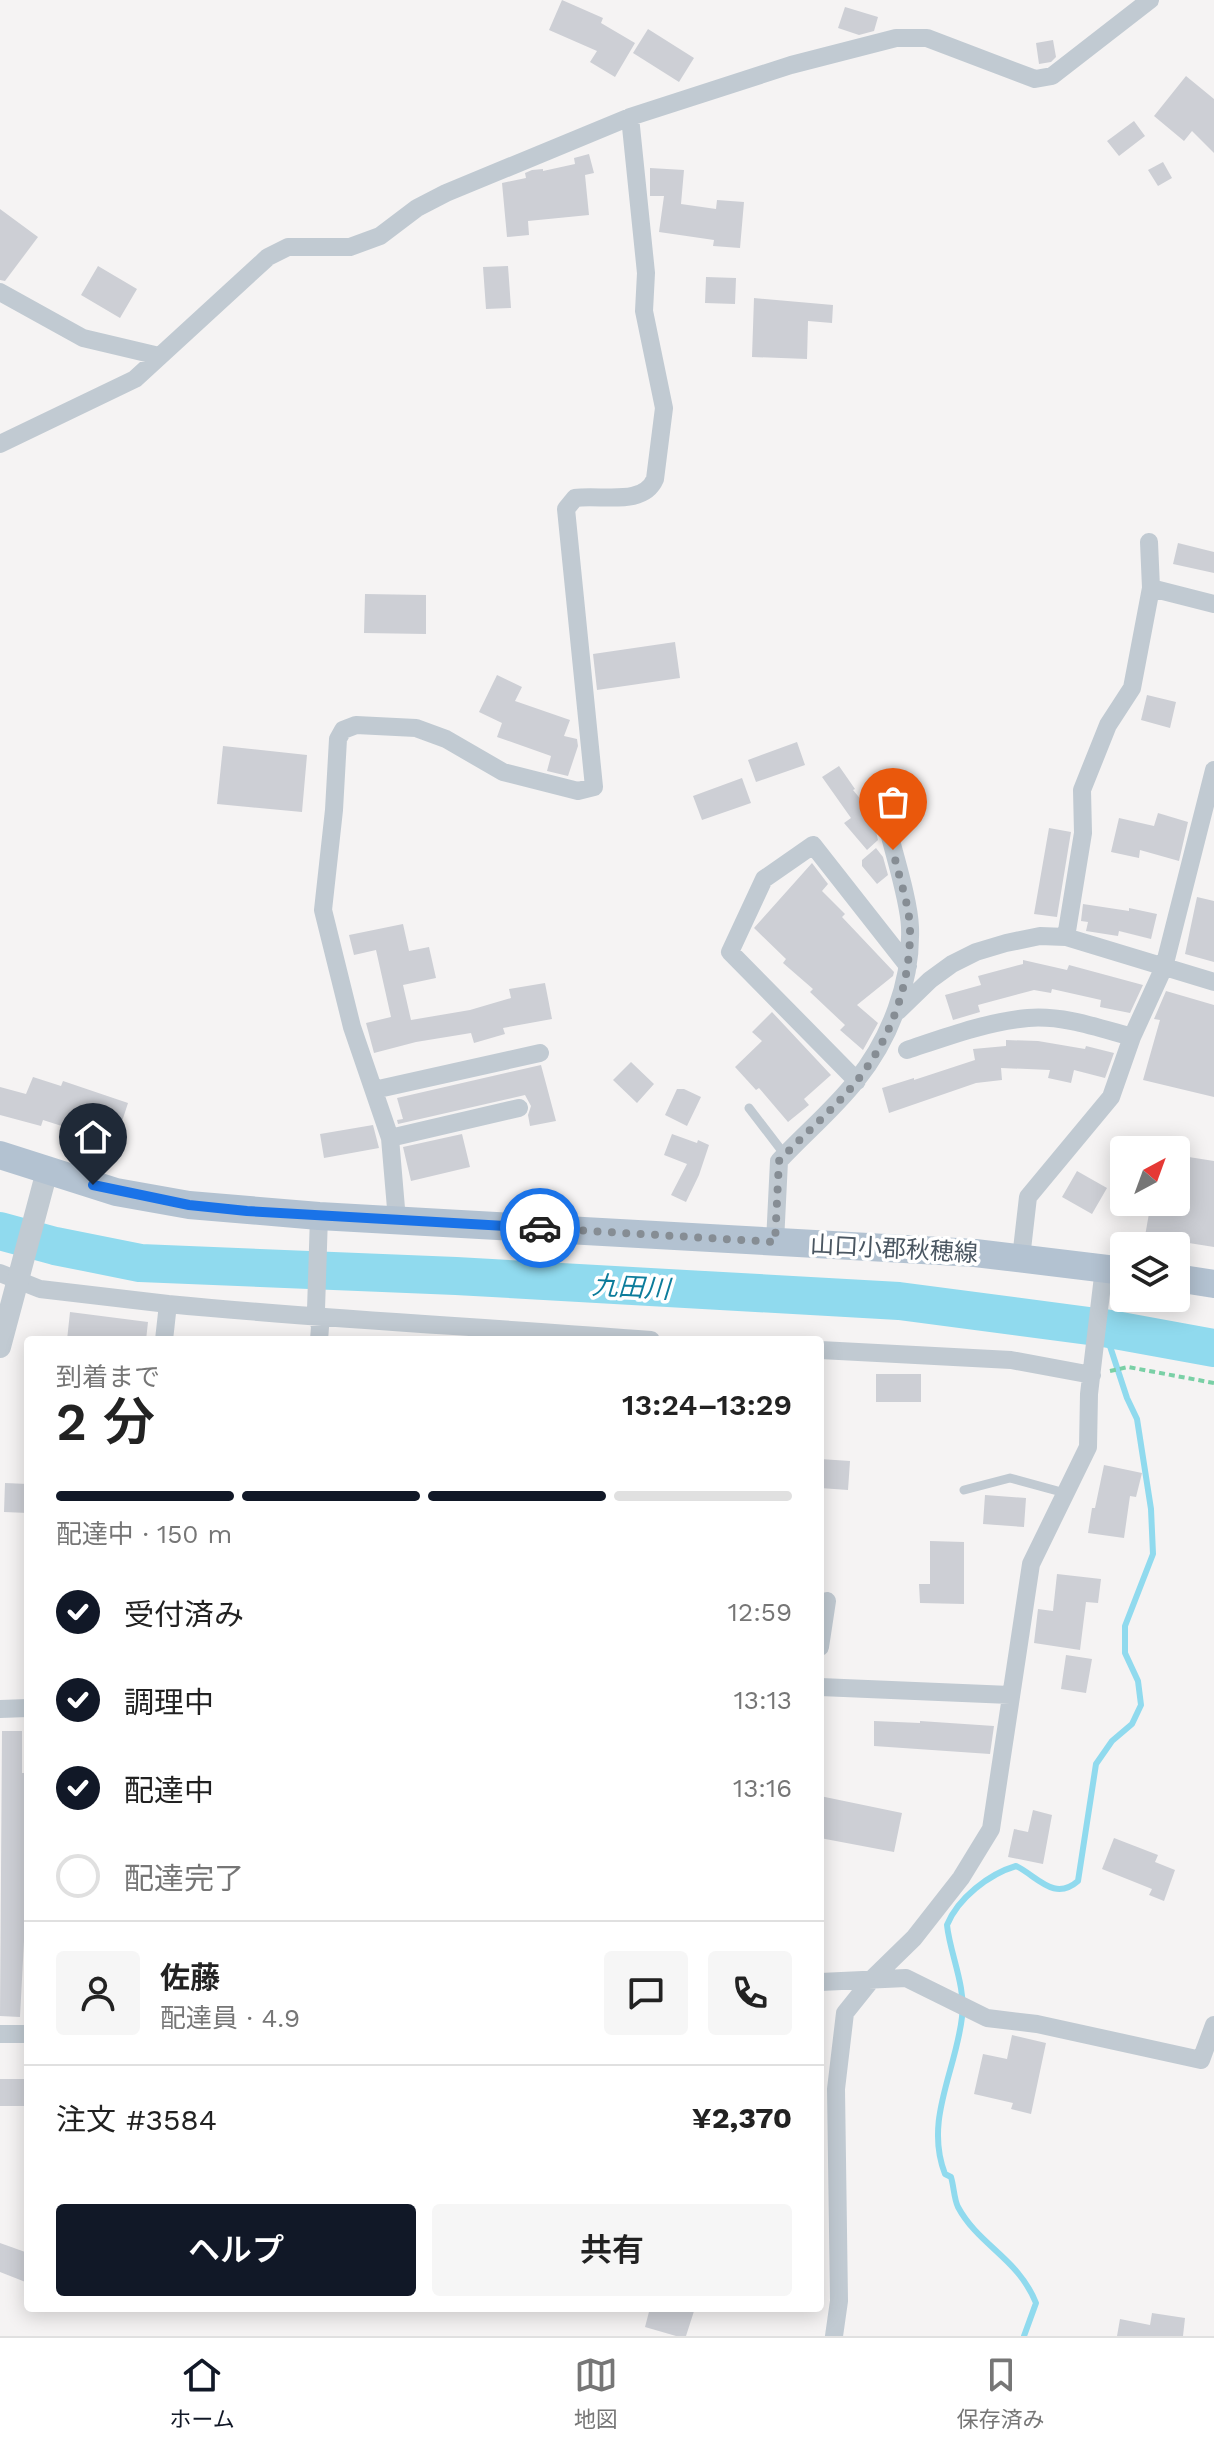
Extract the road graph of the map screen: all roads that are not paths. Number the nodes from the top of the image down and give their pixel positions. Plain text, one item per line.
1 (1150, 0) edge
2 (630, 117) junction
3 (0, 292) edge
4 (159, 356) junction
5 (0, 444) edge
6 (1149, 542) dead end
7 (1151, 588) junction
8 (1214, 604) edge
9 (1214, 770) edge
10 (887, 825) dead end
11 (1066, 937) junction
12 (908, 966) junction
13 (1164, 967) junction
14 (1214, 982) edge
15 (894, 1015) junction
16 (1132, 1037) junction
17 (907, 1050) dead end
18 (540, 1053) dead end
19 (857, 1081) junction
20 (374, 1090) junction
21 (519, 1108) dead end
22 (749, 1108) dead end
23 (390, 1138) junction
24 (0, 1155) edge
25 (785, 1155) junction
26 (47, 1171) junction
27 (397, 1220) junction
28 (319, 1228) junction
29 (775, 1242) junction
30 (1021, 1258) junction
31 (12, 1276) edge
32 (1110, 1276) edge
33 (1190, 1280) edge
34 (1214, 1284) edge
35 (168, 1304) junction
36 (316, 1314) junction
37 (164, 1336) edge
38 (319, 1336) edge
39 (602, 1336) edge
40 (0, 1347) edge
41 (824, 1350) edge
42 (1092, 1368) junction
43 (964, 1490) dead end
44 (1065, 1493) junction
45 (827, 1601) dead end
46 (824, 1621) edge
47 (824, 1687) edge
48 (1010, 1695) junction
49 (24, 1708) edge
50 (0, 1709) edge
51 (873, 1978) junction
52 (824, 1982) edge
53 (1214, 2025) edge
54 (0, 2034) edge
55 (24, 2034) edge
56 (834, 2336) edge

1 - 2 street
2 - 4 street
2 - 20 street
3 - 4 street
4 - 5 street
6 - 7 street
7 - 8 street
7 - 11 street
9 - 13 street
10 - 12 street
11 - 13 street
11 - 15 street
12 - 15 street
12 - 19 street
13 - 14 street
13 - 16 street
15 - 19 street
16 - 17 street
16 - 30 street
18 - 20 street
19 - 25 street
20 - 23 street
21 - 23 street
22 - 25 lane
23 - 27 street
24 - 26 main road, 山口小郡秋穂線
25 - 29 street
26 - 28 main road, 山口小郡秋穂線
26 - 31 street
27 - 28 main road, 山口小郡秋穂線
27 - 29 main road, 山口小郡秋穂線
28 - 36 street
29 - 30 main road, 山口小郡秋穂線
30 - 32 main road, 山口小郡秋穂線
31 - 35 street
31 - 40 street
32 - 42 street
33 - 34 main road
35 - 36 street
35 - 37 street
36 - 38 street
36 - 39 street
41 - 42 street
42 - 44 street
43 - 44 lane
44 - 48 street
45 - 46 street
47 - 48 street
48 - 51 street
49 - 50 street
51 - 52 street
51 - 53 street
51 - 56 street
54 - 55 street

